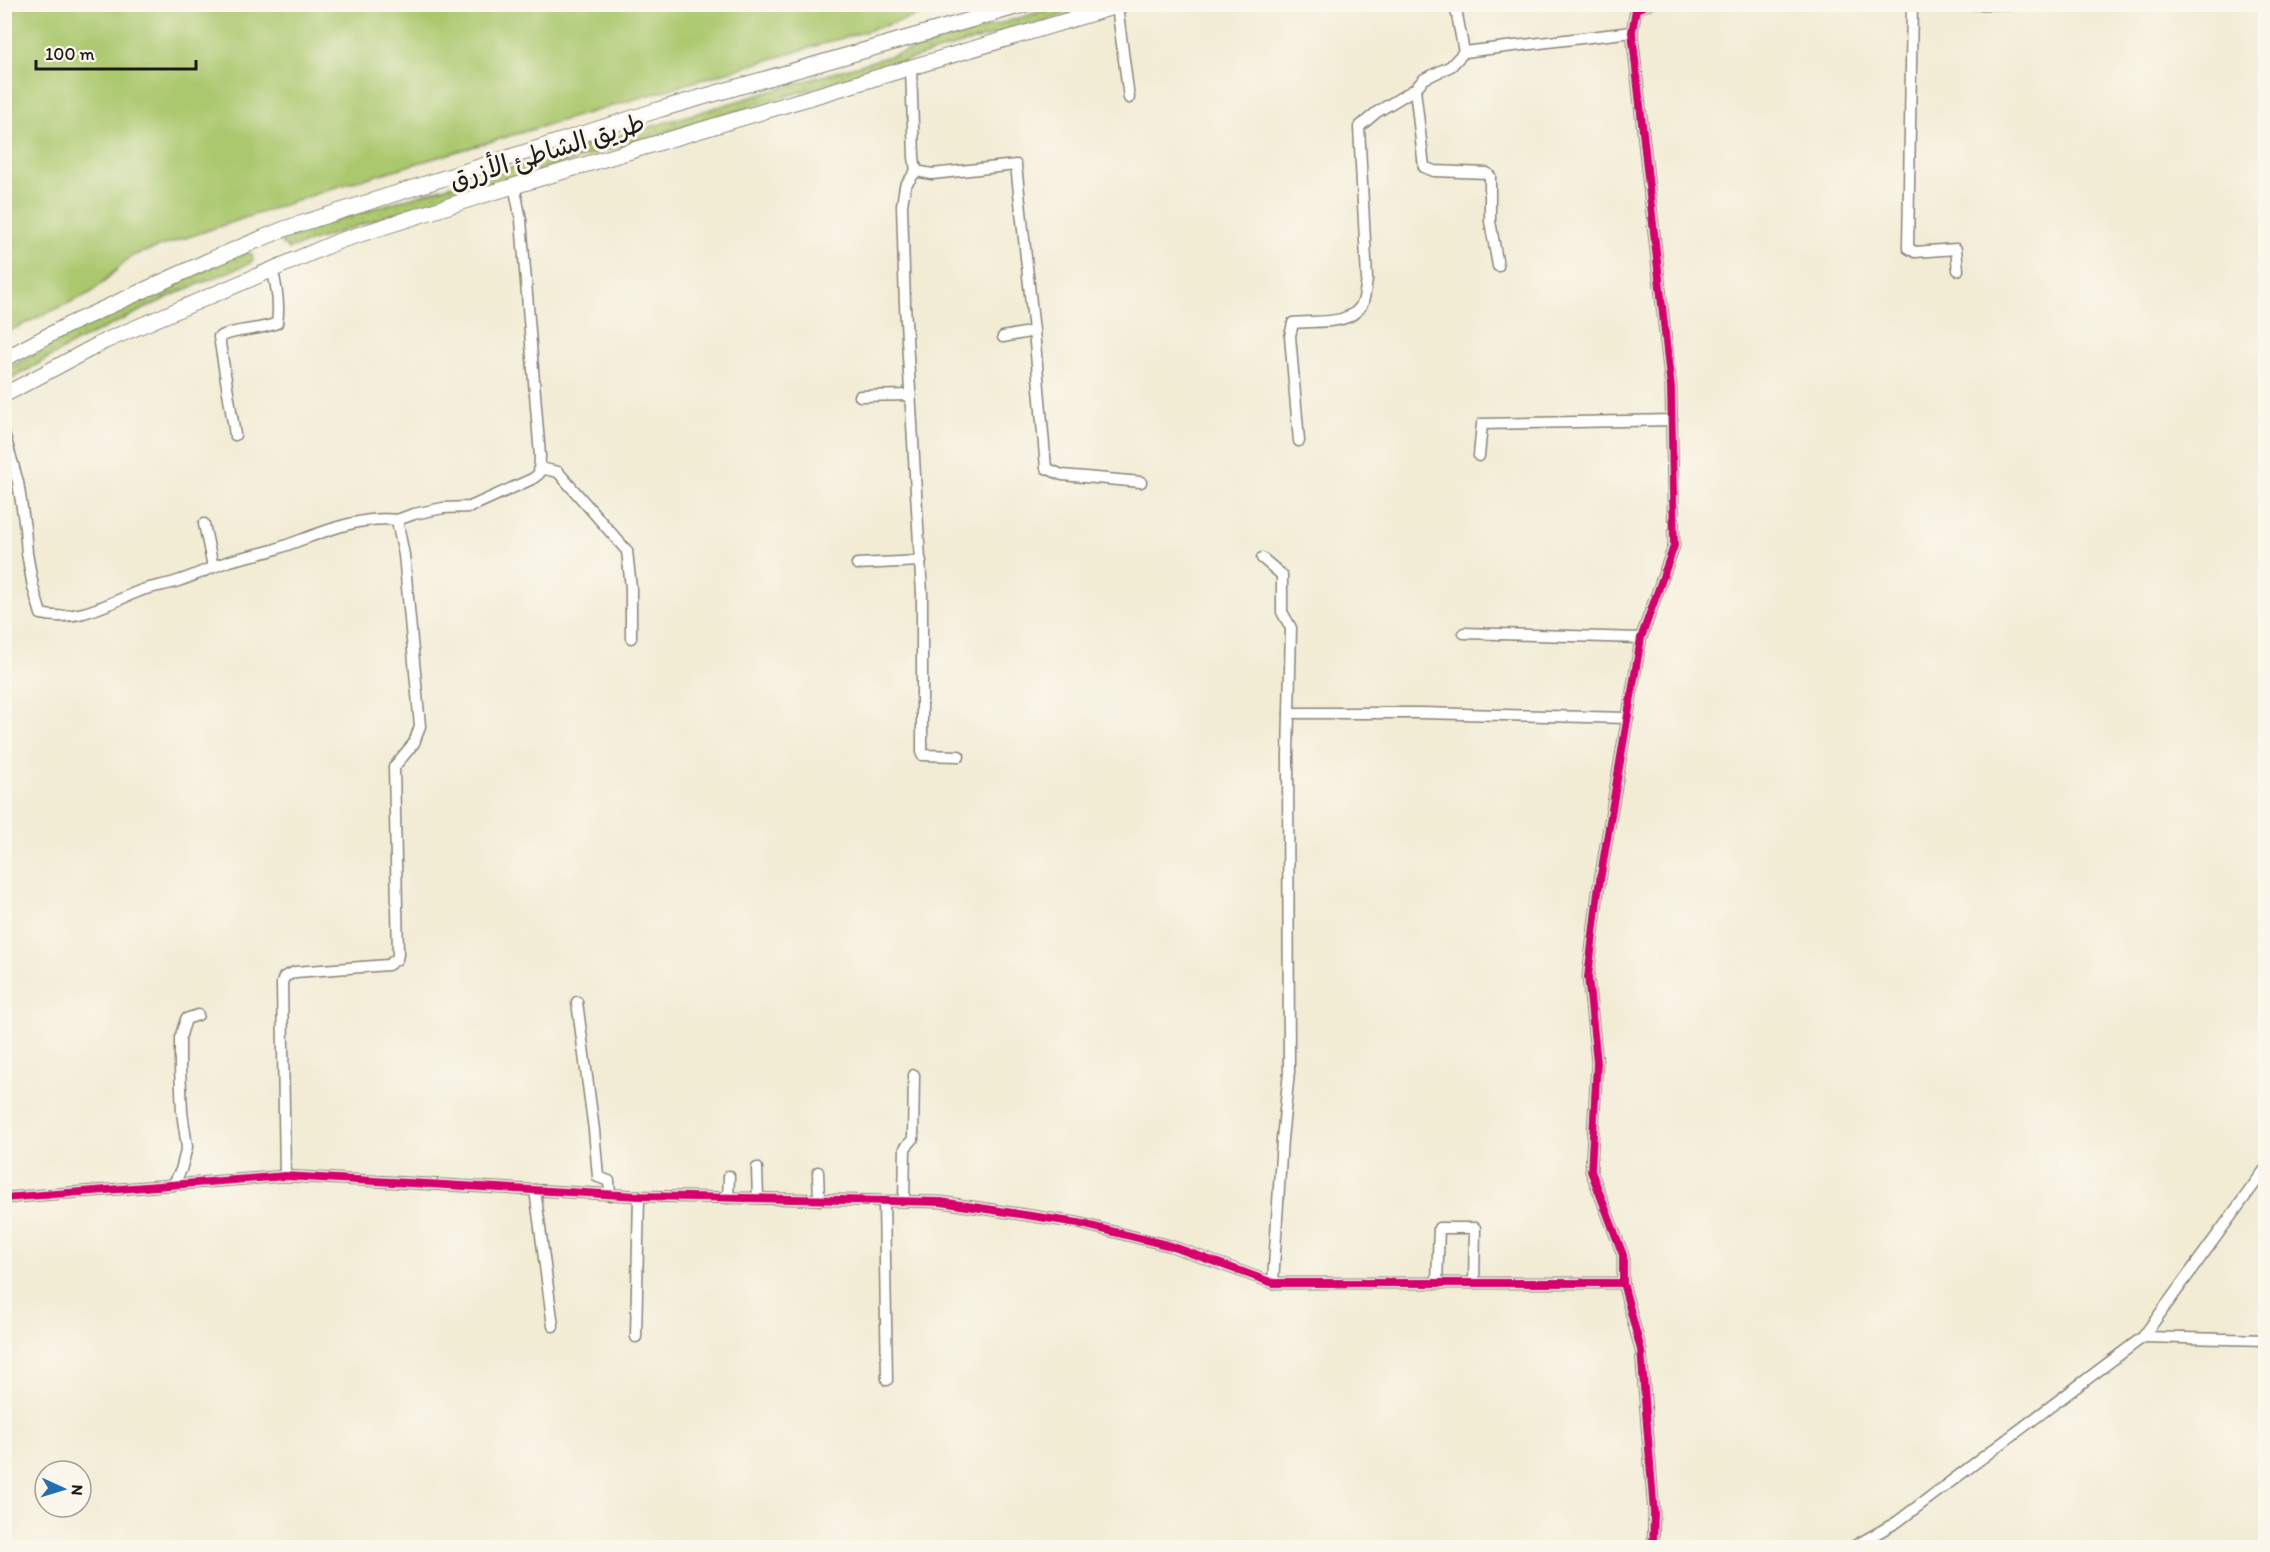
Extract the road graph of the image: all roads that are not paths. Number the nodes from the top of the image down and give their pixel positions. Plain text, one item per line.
1 (1026, 4) edge
2 (1455, 4) edge
3 (1649, 4) edge
4 (1912, 4) edge
5 (1961, 4) edge
6 (2059, 4) edge
7 (1120, 5) edge
8 (1632, 32) junction
9 (1464, 52) junction
10 (911, 67) junction
11 (1414, 89) junction
12 (1129, 98) dead end
13 (916, 171) junction
14 (514, 185) junction
15 (1498, 266) dead end
16 (272, 269) junction
17 (1958, 270) dead end
18 (1034, 331) junction
19 (1003, 337) dead end
20 (4, 359) edge
21 (4, 395) edge
22 (911, 395) junction
23 (860, 396) dead end
24 (1672, 420) junction
25 (4, 434) edge
26 (235, 435) dead end
27 (1299, 441) dead end
28 (1479, 456) dead end
29 (540, 468) junction
30 (1141, 482) dead end
31 (397, 520) junction
32 (204, 524) dead end
33 (1262, 558) dead end
34 (921, 561) junction
35 (857, 564) dead end
36 (213, 567) junction
37 (1464, 633) dead end
38 (631, 638) dead end
39 (1641, 638) junction
40 (1289, 713) junction
41 (1628, 718) junction
42 (959, 756) dead end
43 (577, 1002) dead end
44 (198, 1015) dead end
45 (914, 1075) dead end
46 (757, 1168) dead end
47 (2265, 1168) edge
48 (818, 1172) dead end
49 (285, 1176) junction
50 (729, 1176) dead end
51 (173, 1185) junction
52 (535, 1190) junction
53 (610, 1195) junction
54 (639, 1196) junction
55 (4, 1198) edge
56 (728, 1198) junction
57 (758, 1198) junction
58 (819, 1200) junction
59 (884, 1201) junction
60 (904, 1201) junction
61 (1273, 1283) junction
62 (1437, 1283) junction
63 (1474, 1283) junction
64 (1623, 1283) junction
65 (553, 1326) dead end
66 (636, 1337) dead end
67 (2143, 1337) junction
68 (2265, 1340) edge
69 (887, 1380) dead end
70 (1653, 1548) edge
71 (1851, 1548) edge

1 - 20 main road, طريق الشاطئ الأزرق
2 - 9 street
3 - 8 street
4 - 17 street
5 - 6 street
7 - 10 main road, طريق الشاطئ الأزرق
7 - 12 street
8 - 9 street
8 - 24 street
9 - 11 street
10 - 13 street
10 - 14 main road, طريق الشاطئ الأزرق
11 - 15 street
11 - 27 street
13 - 18 street
13 - 22 street
14 - 16 main road, طريق الشاطئ الأزرق
14 - 29 street
16 - 21 main road, طريق الشاطئ الأزرق
16 - 26 street
18 - 19 street
18 - 30 street
22 - 23 street
22 - 34 street
24 - 28 street
24 - 39 street
25 - 36 street
29 - 31 street
29 - 38 street
31 - 36 street
31 - 49 street
32 - 36 street
33 - 40 street
34 - 35 street
34 - 42 street
37 - 39 street
39 - 41 street
40 - 41 street
40 - 61 street
41 - 64 street
43 - 53 street
44 - 51 street
45 - 60 street
46 - 57 street
47 - 67 street
48 - 58 street
49 - 51 street
49 - 52 street
50 - 56 street
51 - 55 street
52 - 53 street
52 - 65 street
53 - 54 street
54 - 56 street
54 - 66 street
56 - 57 street
57 - 58 street
58 - 59 street
59 - 60 street
59 - 69 street
60 - 61 street
61 - 62 street
62 - 63 street
62 - 63 street
63 - 64 street
64 - 70 street
67 - 68 street
67 - 71 street

